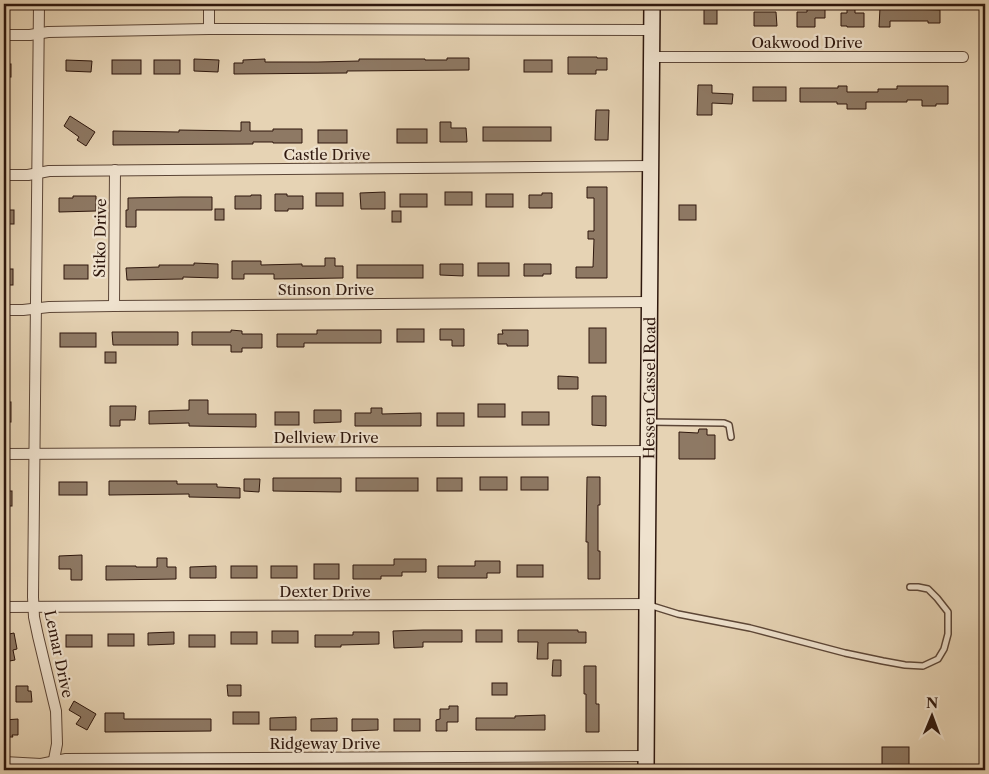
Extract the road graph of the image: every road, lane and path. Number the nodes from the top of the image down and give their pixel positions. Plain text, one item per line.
1 (39, 4) edge
2 (209, 4) edge
3 (652, 4) edge
4 (209, 29) junction
5 (652, 30) junction
6 (39, 33) junction
7 (4, 35) edge
8 (652, 57) junction
9 (963, 57) dead end
10 (651, 166) junction
11 (116, 170) junction
12 (38, 173) junction
13 (4, 175) edge
14 (650, 302) junction
15 (114, 306) junction
16 (36, 308) junction
17 (4, 310) edge
18 (649, 422) junction
19 (732, 436) dead end
20 (648, 451) junction
21 (4, 454) edge
22 (34, 454) junction
23 (910, 587) dead end
24 (646, 604) junction
25 (4, 607) edge
26 (33, 607) junction
27 (4, 762) edge
28 (646, 763) edge
29 (53, 766) edge

1 - 6 street, Lemar Drive
2 - 4 street
3 - 5 main road, Hessen Cassel Road
4 - 5 street
4 - 6 street
5 - 8 main road, Hessen Cassel Road
6 - 7 street
6 - 12 street, Lemar Drive
8 - 9 street, Oakwood Drive
8 - 10 main road, Hessen Cassel Road
10 - 11 street, Castle Drive
10 - 14 main road, Hessen Cassel Road
11 - 12 street, Castle Drive
11 - 15 street, Sitko Drive
12 - 13 street, Castle Drive
12 - 16 street, Lemar Drive
14 - 15 street, Stinson Drive
14 - 18 main road, Hessen Cassel Road
15 - 16 street, Stinson Drive
16 - 17 street, Stinson Drive
16 - 22 street, Lemar Drive
18 - 19 lane
18 - 20 main road, Hessen Cassel Road
20 - 22 street, Dellview Drive
20 - 24 main road, Hessen Cassel Road
21 - 22 street, Dellview Drive
22 - 26 street, Lemar Drive
23 - 24 lane
24 - 26 street, Dexter Drive
24 - 28 main road, Hessen Cassel Road
25 - 26 street, Dexter Drive
26 - 29 street, Lemar Drive
27 - 29 street, Ridgeway Drive
28 - 29 street, Ridgeway Drive

